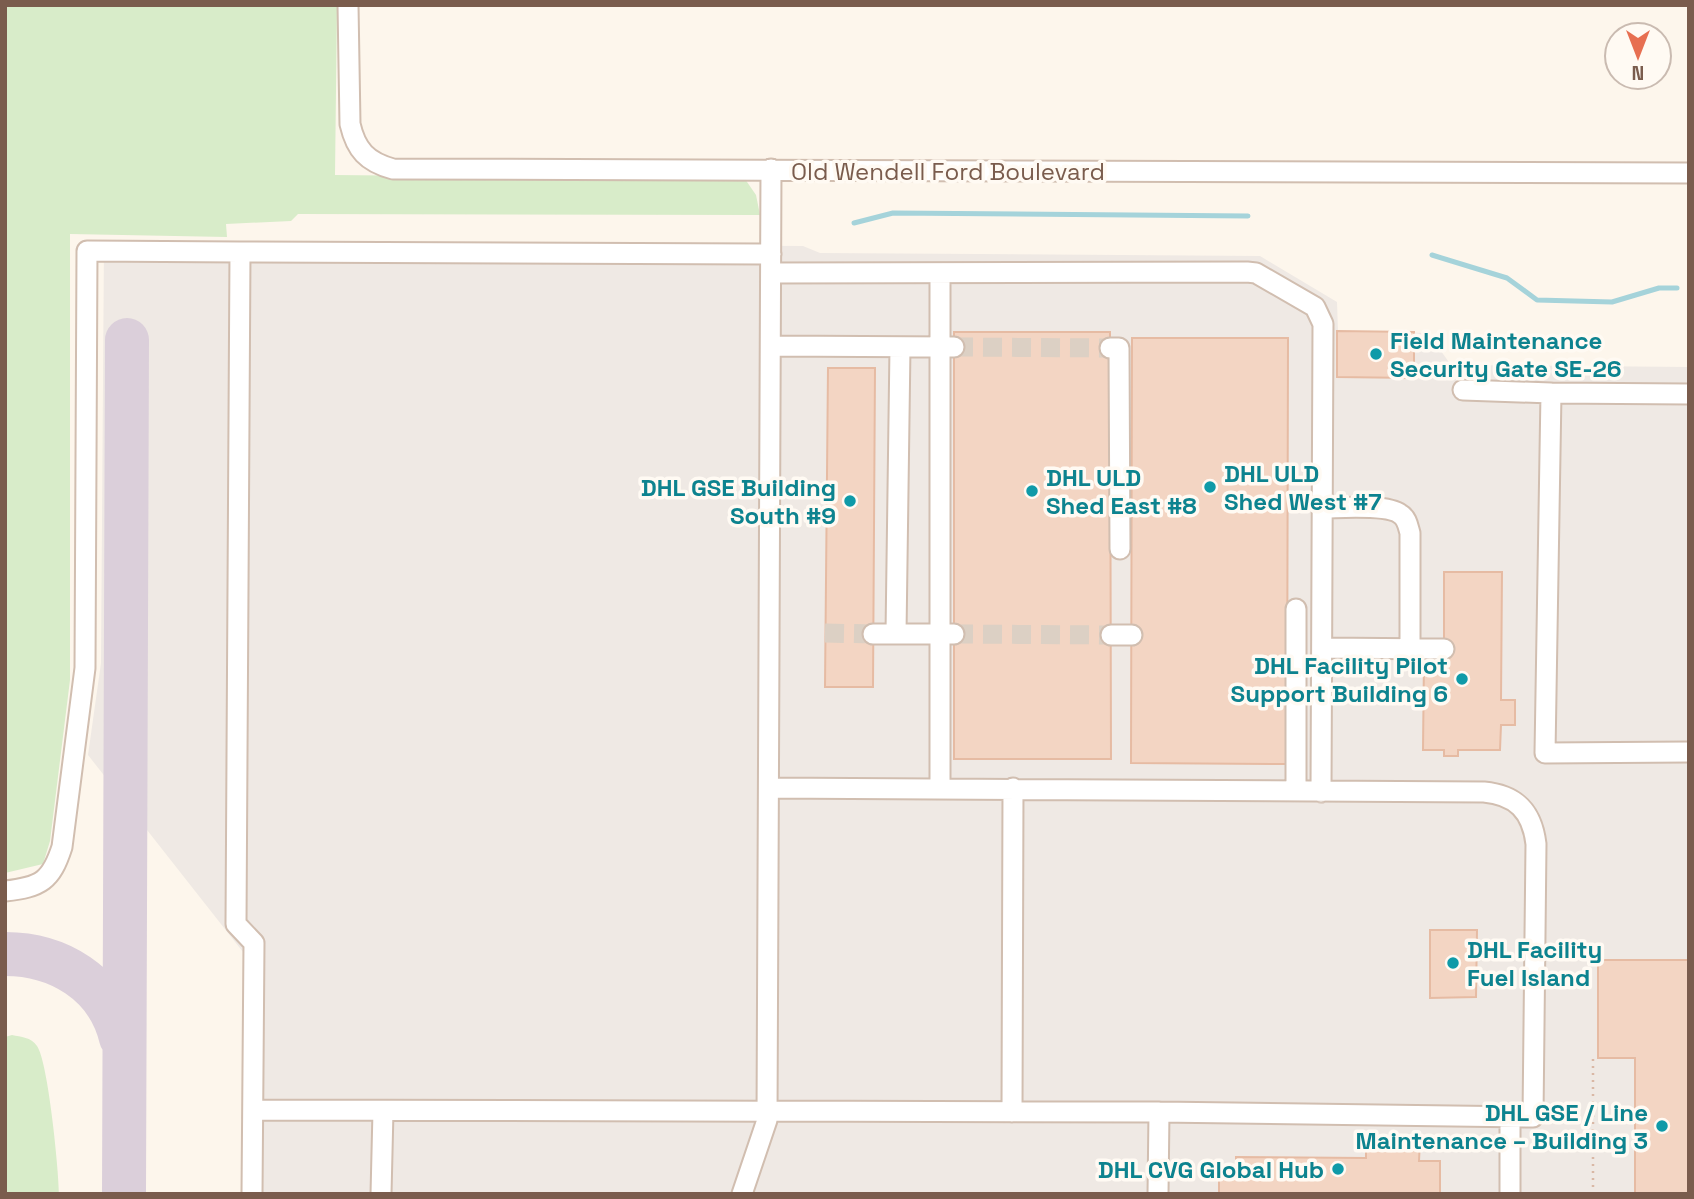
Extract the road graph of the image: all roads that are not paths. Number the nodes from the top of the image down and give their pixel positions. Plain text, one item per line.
1 (348, 5) edge
2 (771, 169) junction
3 (1689, 173) edge
4 (240, 252) junction
5 (771, 264) junction
6 (940, 273) junction
7 (771, 346) junction
8 (900, 346) junction
9 (947, 347) junction
10 (1110, 348) dead end
11 (1463, 390) dead end
12 (1551, 393) junction
13 (1689, 394) edge
14 (1322, 508) junction
15 (1120, 549) dead end
16 (1296, 608) dead end
17 (873, 634) tunnel mouth
18 (896, 634) junction
19 (947, 634) junction
20 (1111, 635) tunnel mouth
21 (1132, 635) dead end
22 (1322, 648) junction
23 (1410, 648) junction
24 (1444, 649) dead end
25 (1689, 752) edge
26 (769, 788) junction
27 (1013, 788) junction
28 (940, 789) junction
29 (1296, 791) junction
30 (1321, 792) junction
31 (5, 891) edge
32 (254, 1110) junction
33 (383, 1111) junction
34 (767, 1111) junction
35 (1012, 1112) junction
36 (1159, 1112) junction
37 (1510, 1116) junction
38 (252, 1194) edge
39 (381, 1194) edge
40 (742, 1194) edge
41 (1158, 1194) edge
42 (1510, 1194) edge

1 - 2 lane, Old Wendell Ford Boulevard
2 - 3 lane, Old Wendell Ford Boulevard
2 - 5 lane
4 - 5 lane
4 - 31 lane
4 - 32 lane
5 - 6 lane
5 - 7 lane
6 - 9 lane
6 - 14 lane
7 - 8 lane
7 - 26 lane
8 - 9 lane
8 - 18 lane
9 - 19 lane
10 - 15 lane
11 - 12 lane
12 - 13 lane
12 - 25 lane
14 - 22 lane
14 - 23 lane
16 - 29 lane
17 - 18 lane
18 - 19 lane
19 - 28 lane
20 - 21 lane
22 - 23 lane
22 - 30 lane
23 - 24 lane
26 - 28 lane
26 - 34 lane
27 - 28 lane
27 - 29 lane
27 - 35 lane
29 - 30 lane
30 - 37 lane
32 - 33 lane
32 - 38 lane
33 - 34 lane
33 - 39 lane
34 - 35 lane
34 - 40 lane
35 - 36 lane
36 - 37 lane
36 - 41 lane
37 - 42 lane

